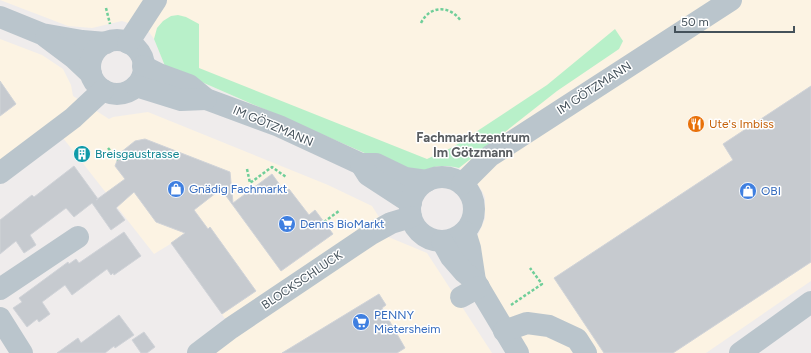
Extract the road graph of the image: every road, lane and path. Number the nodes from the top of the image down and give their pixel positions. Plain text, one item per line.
1 (156, 0) edge
2 (731, 0) edge
3 (106, 8) dead end
4 (0, 17) edge
5 (461, 21) dead end
6 (420, 23) dead end
7 (108, 33) junction
8 (42, 34) junction
9 (128, 43) junction
10 (140, 76) junction
11 (97, 82) junction
12 (108, 148) dead end
13 (118, 160) dead end
14 (361, 164) junction
15 (247, 169) dead end
16 (0, 173) edge
17 (286, 176) dead end
18 (427, 181) junction
19 (462, 184) junction
20 (411, 210) junction
21 (340, 211) dead end
22 (324, 222) dead end
23 (465, 232) junction
24 (78, 236) dead end
25 (442, 241) junction
26 (530, 268) dead end
27 (471, 288) junction
28 (0, 289) edge
29 (811, 302) edge
30 (508, 307) dead end
31 (0, 318) edge
32 (509, 345) edge
33 (22, 353) edge
34 (198, 353) edge
35 (586, 353) edge
36 (740, 353) edge

1 - 9 street
2 - 19 street, IM GÖTZMANN
3 - 7 path
4 - 8 street
5 - 6 path
7 - 8 street
7 - 9 street
7 - 11 street
8 - 11 street
9 - 10 street
10 - 11 street
10 - 14 street, IM GÖTZMANN
11 - 16 street
12 - 13 path
14 - 18 street, IM GÖTZMANN
14 - 20 street, IM GÖTZMANN
15 - 17 path
18 - 19 street, IM GÖTZMANN
18 - 20 street
19 - 23 street
20 - 25 street, IM GÖTZMANN
20 - 34 street, BLOCKSCHLUCK
21 - 22 path
23 - 25 street
23 - 27 street
24 - 28 street
25 - 27 street
26 - 30 path
27 - 32 street
29 - 36 street
31 - 33 street
32 - 35 street

